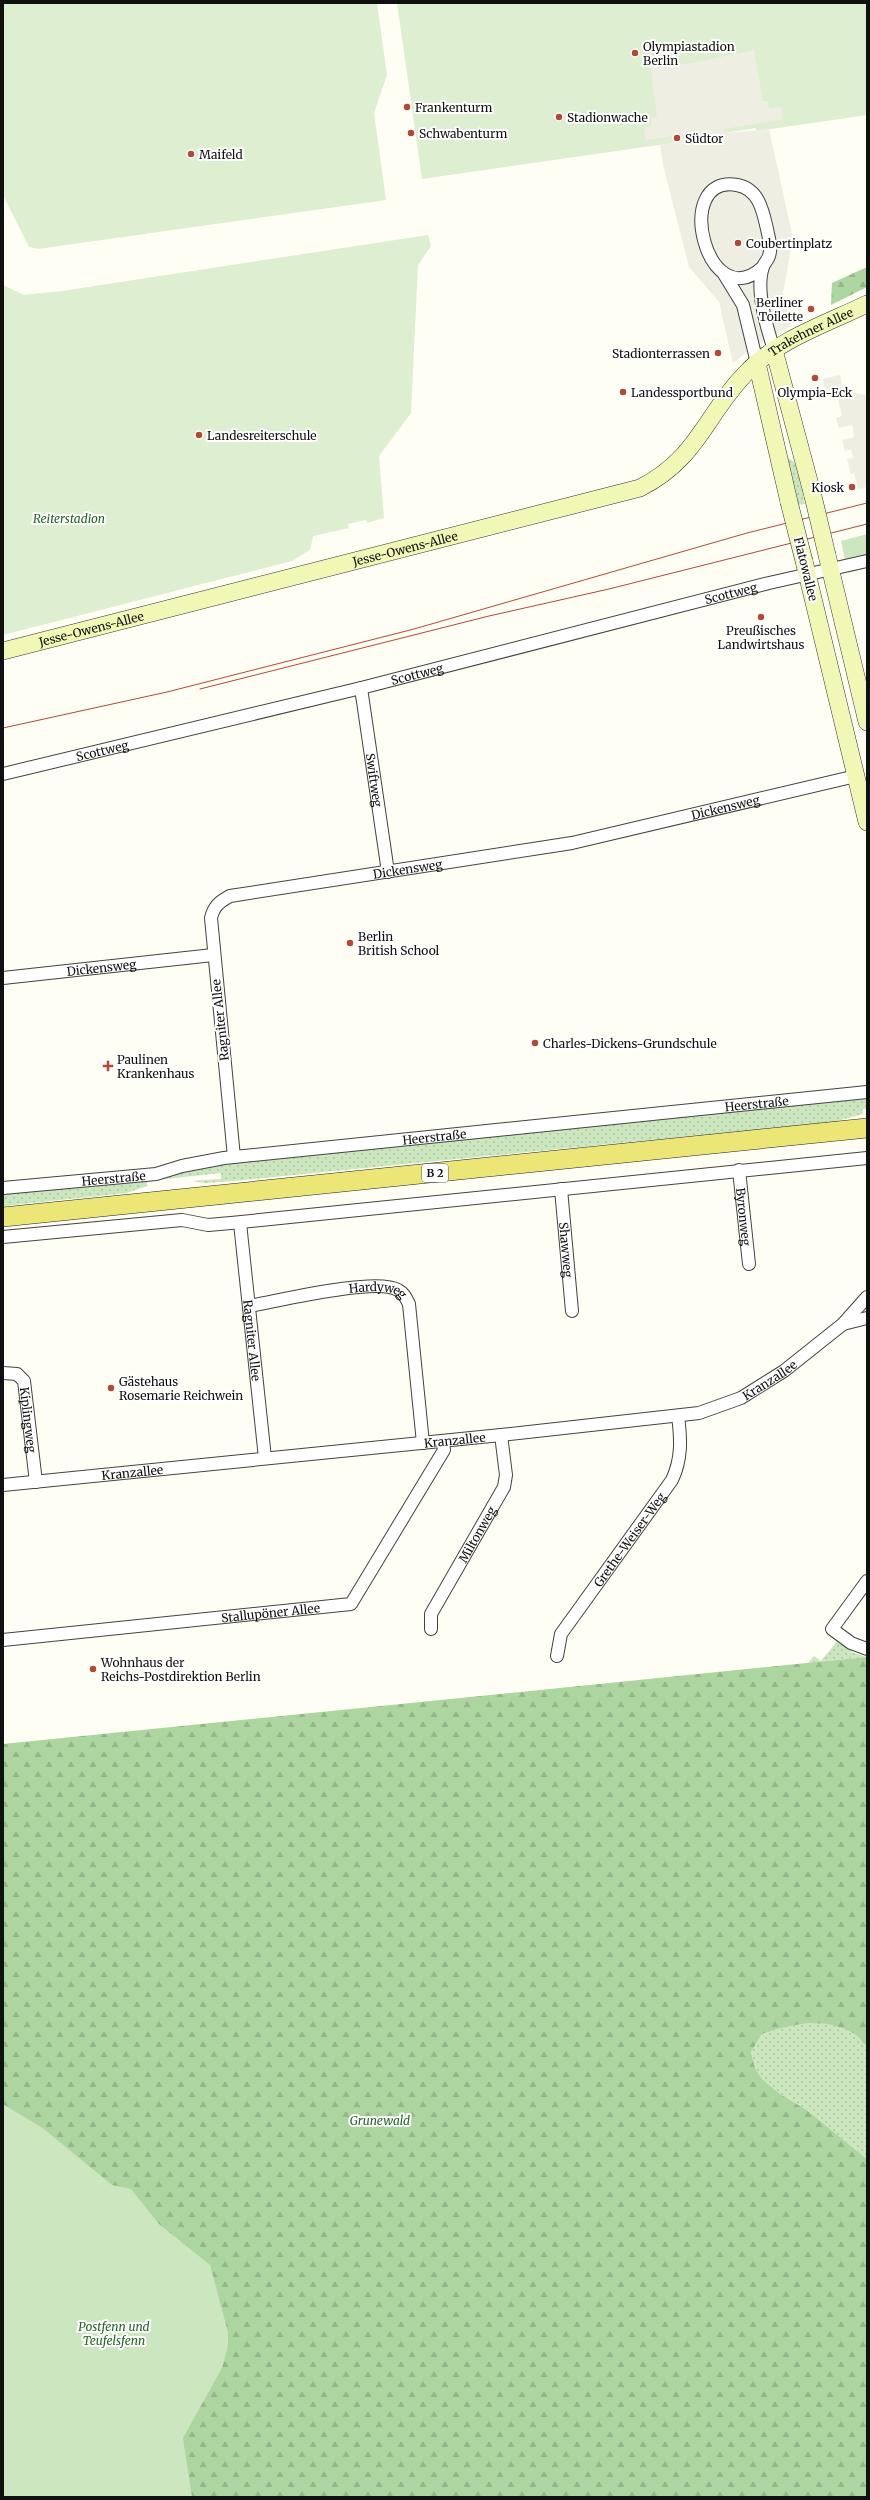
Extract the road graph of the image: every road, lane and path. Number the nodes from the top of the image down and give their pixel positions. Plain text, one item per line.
1 (763, 267) junction
2 (724, 274) junction
3 (867, 304) edge
4 (774, 350) junction
5 (757, 363) junction
6 (867, 561) edge
7 (829, 562) junction
8 (806, 568) junction
9 (3, 651) edge
10 (360, 688) junction
11 (867, 722) edge
12 (3, 774) edge
13 (862, 774) edge
14 (867, 822) edge
15 (388, 872) junction
16 (213, 955) junction
17 (3, 978) edge
18 (867, 1092) edge
19 (867, 1128) edge
20 (234, 1157) junction
21 (867, 1158) edge
22 (739, 1170) junction
23 (3, 1188) edge
24 (561, 1190) junction
25 (3, 1217) edge
26 (240, 1222) junction
27 (3, 1237) edge
28 (749, 1264) dead end
29 (867, 1297) edge
30 (249, 1306) junction
31 (572, 1310) dead end
32 (867, 1318) edge
33 (843, 1324) junction
34 (3, 1372) edge
35 (678, 1416) junction
36 (501, 1435) junction
37 (443, 1442) junction
38 (423, 1443) junction
39 (265, 1458) junction
40 (36, 1482) junction
41 (3, 1485) edge
42 (867, 1581) edge
43 (431, 1629) dead end
44 (3, 1640) edge
45 (867, 1649) edge
46 (557, 1656) dead end

1 - 2 street
1 - 2 street
1 - 4 street
2 - 5 street
3 - 4 main road, Trakehner Allee
4 - 5 main road, Trakehner Allee
4 - 7 main road, Flatowallee, bridge
5 - 8 main road, Flatowallee, bridge
5 - 9 main road, Jesse-Owens-Allee
6 - 7 street, Scottweg
7 - 8 street, Scottweg
7 - 11 main road, Flatowallee
8 - 10 street, Scottweg
8 - 13 main road, Flatowallee
10 - 12 street, Scottweg
10 - 15 street, Swiftweg
13 - 14 main road, Flatowallee
13 - 15 street, Dickensweg
15 - 16 street, Dickensweg
16 - 17 street, Dickensweg
16 - 20 street, Ragniter Allee
18 - 20 street, Heerstraße
19 - 25 main road, B 2
20 - 23 street, Heerstraße
21 - 22 street
22 - 24 street
22 - 28 street, Byronweg
24 - 26 street
24 - 31 street, Shawweg
26 - 27 street
26 - 30 street, Ragniter Allee
29 - 33 street, Kranzallee
30 - 38 street, Hardyweg
30 - 39 street, Ragniter Allee
32 - 33 street
33 - 35 street, Kranzallee
34 - 40 street, Kiplingweg
35 - 36 street, Kranzallee
35 - 46 street, Grethe-Weiser-Weg
36 - 37 street, Kranzallee
36 - 43 street, Miltonweg
37 - 38 street, Kranzallee
37 - 44 street, Stallupöner Allee
38 - 39 street, Kranzallee
39 - 40 street, Kranzallee
40 - 41 street, Kranzallee
42 - 45 street

